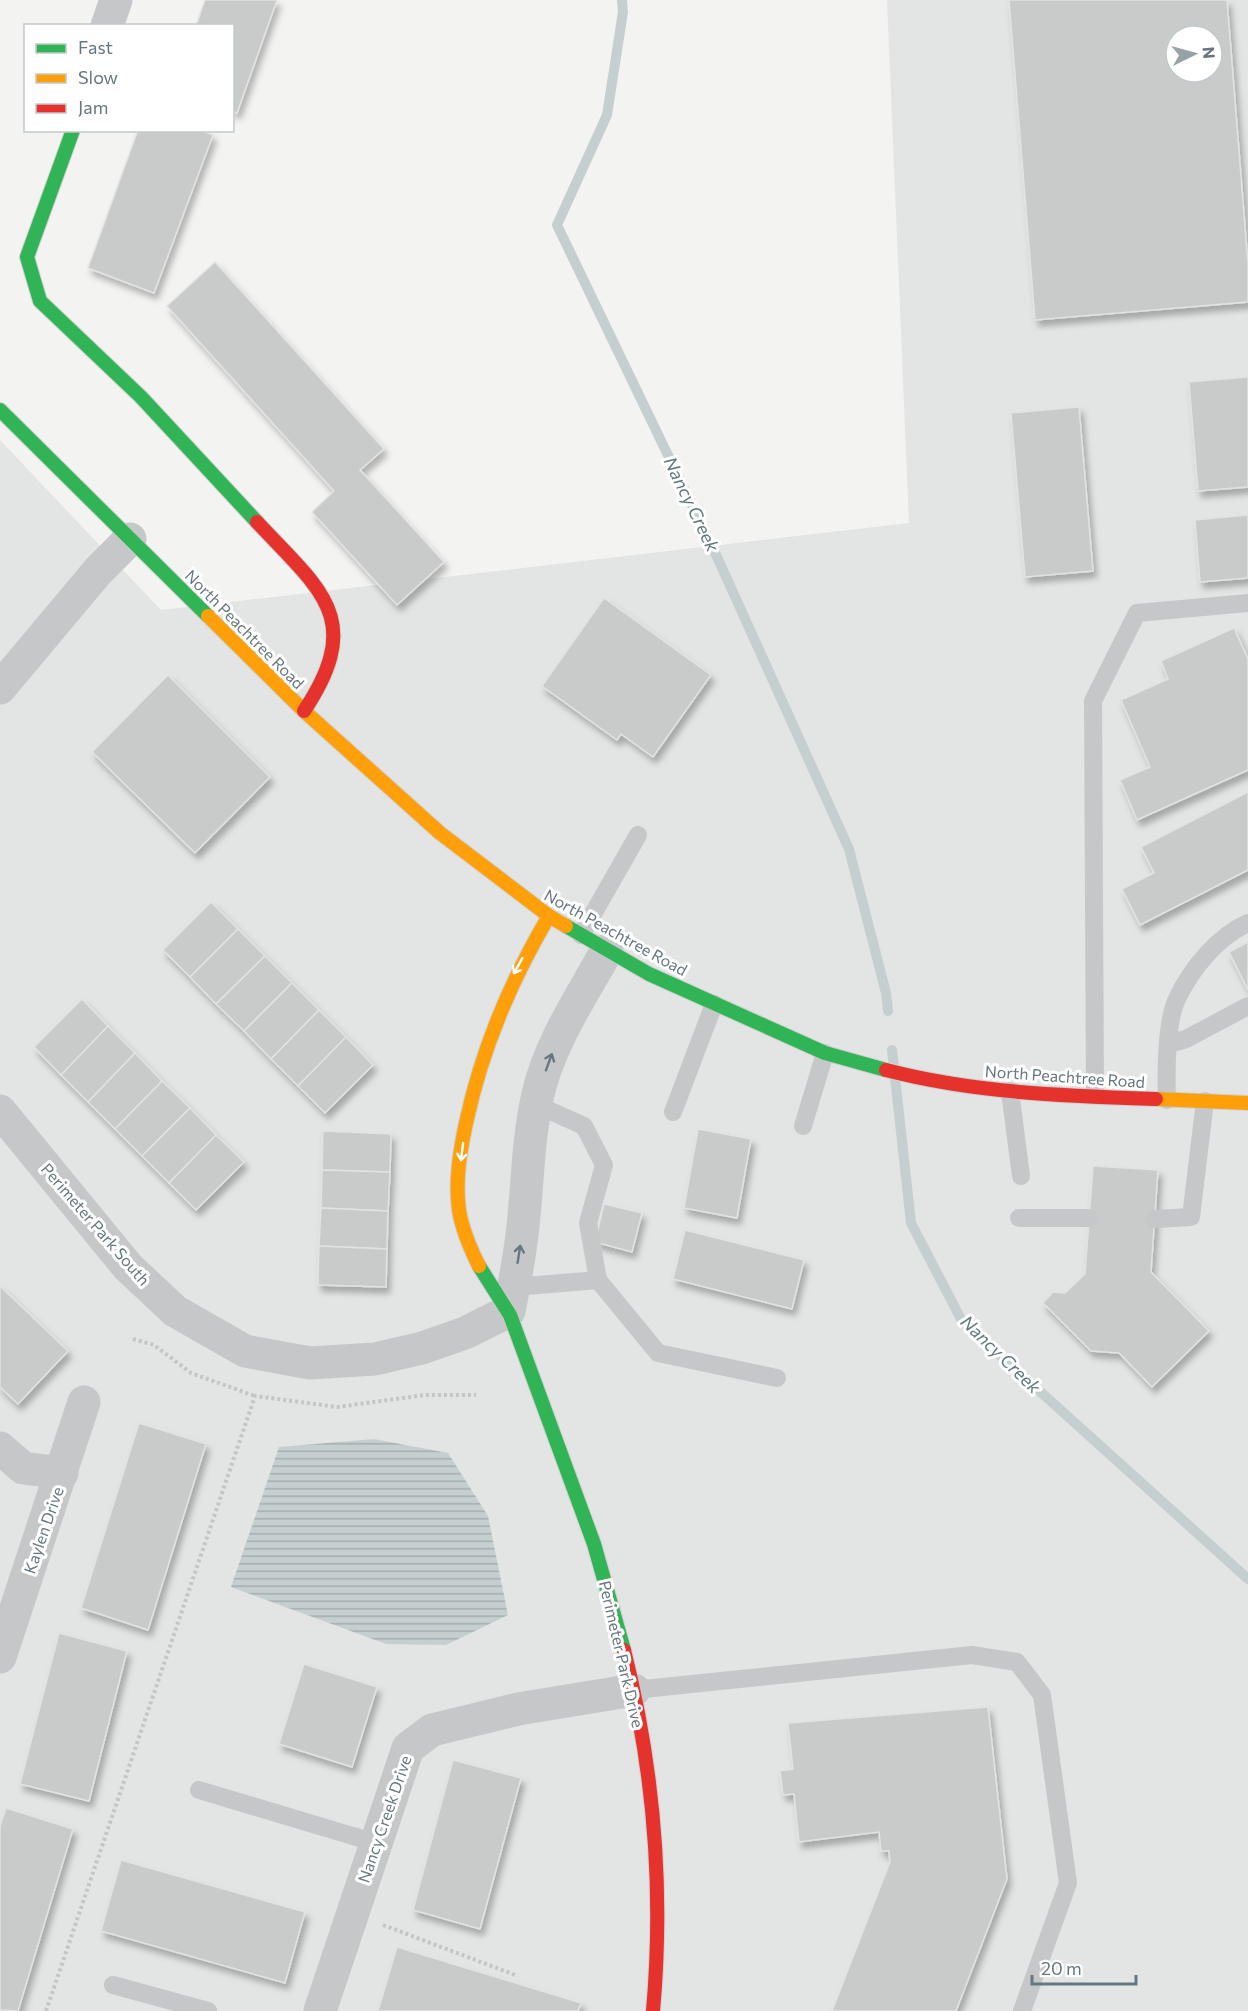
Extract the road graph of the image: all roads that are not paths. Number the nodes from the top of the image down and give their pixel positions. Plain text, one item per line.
1 (116, 0) edge
2 (108, 24) edge
3 (72, 132) edge
4 (0, 410) edge
5 (130, 539) junction
6 (1248, 603) edge
7 (0, 688) edge
8 (304, 711) junction
9 (638, 835) dead end
10 (549, 916) junction
11 (1248, 923) edge
12 (594, 942) junction
13 (714, 1004) junction
14 (1248, 1006) edge
15 (1169, 1044) junction
16 (825, 1053) junction
17 (1010, 1091) junction
18 (1095, 1095) junction
19 (1167, 1100) junction
20 (1205, 1101) junction
21 (1248, 1103) edge
22 (537, 1105) junction
23 (0, 1111) edge
24 (673, 1112) dead end
25 (803, 1126) dead end
26 (1021, 1176) dead end
27 (1019, 1218) dead end
28 (1089, 1218) dead end
29 (1155, 1219) dead end
30 (598, 1280) junction
31 (511, 1299) junction
32 (777, 1378) dead end
33 (84, 1402) dead end
34 (0, 1448) edge
35 (62, 1473) junction
36 (0, 1657) edge
37 (634, 1690) junction
38 (199, 1790) dead end
39 (376, 1843) junction
40 (113, 1985) dead end
41 (208, 2011) edge
42 (320, 2011) edge
43 (653, 2011) edge
44 (1022, 2011) edge

1 - 2 street
3 - 8 street
4 - 5 street, North Peachtree Road
5 - 7 street
5 - 8 street, North Peachtree Road
6 - 18 lane
8 - 10 street, North Peachtree Road
9 - 12 lane
10 - 12 street, North Peachtree Road
10 -> 31 street, Perimeter Park Drive
11 - 15 lane
12 - 13 street, North Peachtree Road
22 -> 12 street, Perimeter Park Drive
13 - 16 street, North Peachtree Road
13 - 24 lane
14 - 15 lane
15 - 19 lane
16 - 17 street, North Peachtree Road
16 - 25 lane
17 - 18 street, North Peachtree Road
17 - 26 lane
18 - 19 street, North Peachtree Road
19 - 20 street, North Peachtree Road
20 - 21 street, North Peachtree Road
20 - 29 lane
22 - 30 lane
31 -> 22 street, Perimeter Park Drive
23 - 31 street, Perimeter Park South
27 - 28 lane
30 - 31 lane
30 - 32 lane
31 - 37 street, Perimeter Park Drive
33 - 35 street, Kaylen Drive
34 - 35 street
35 - 36 street, Kaylen Drive
37 - 39 street, Nancy Creek Drive
37 - 43 street, Perimeter Park Drive
37 - 44 lane
38 - 39 lane
39 - 42 street, Nancy Creek Drive
40 - 41 lane

